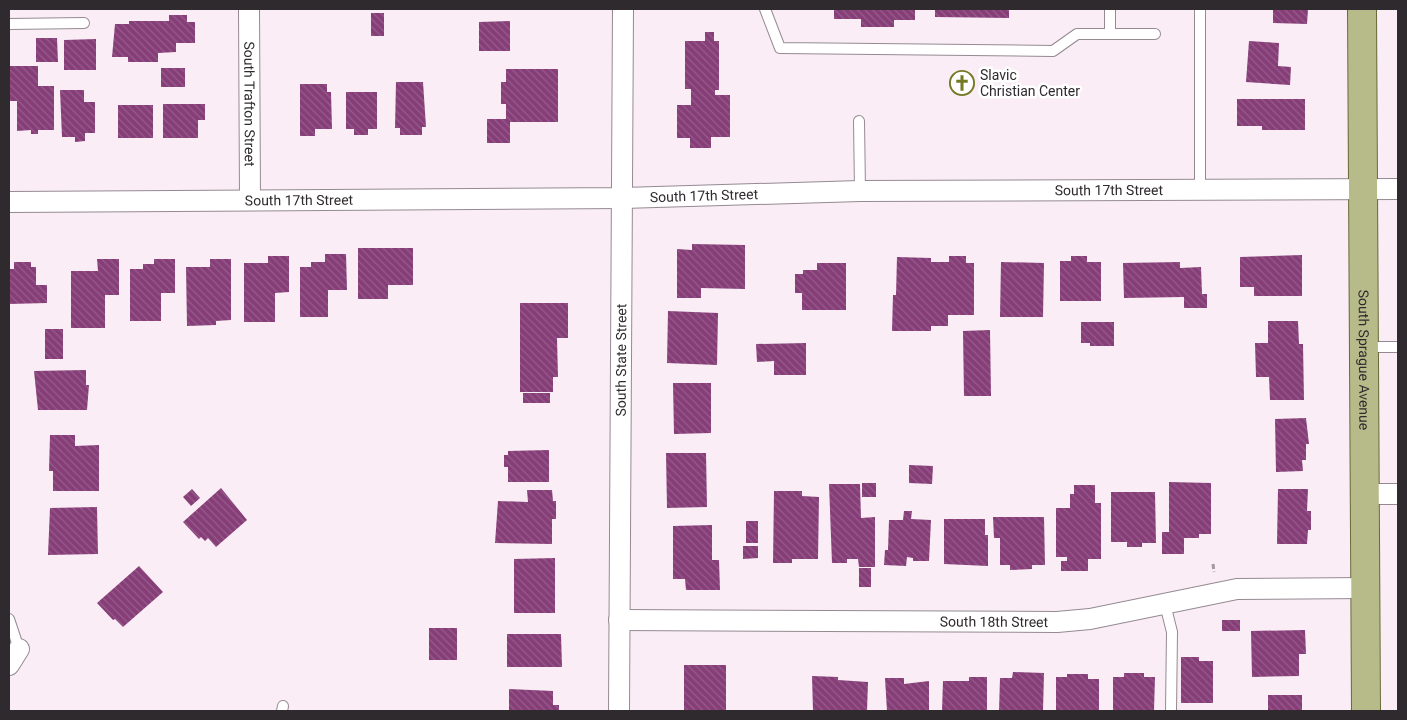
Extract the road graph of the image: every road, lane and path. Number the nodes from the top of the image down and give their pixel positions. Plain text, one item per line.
1 (249, 9) edge
2 (623, 9) edge
3 (765, 9) edge
4 (1110, 9) edge
5 (1200, 9) edge
6 (1362, 9) edge
7 (84, 23) dead end
8 (9, 24) edge
9 (1110, 33) junction
10 (1155, 34) dead end
11 (859, 121) dead end
12 (1364, 189) junction
13 (1398, 189) edge
14 (1200, 190) junction
15 (860, 191) junction
16 (623, 198) junction
17 (250, 200) junction
18 (9, 202) edge
19 (1365, 347) junction
20 (1398, 347) edge
21 (1366, 494) junction
22 (1398, 494) edge
23 (1366, 588) junction
24 (1166, 604) junction
25 (9, 619) edge
26 (619, 620) junction
27 (14, 657) edge
28 (618, 711) edge
29 (1172, 711) edge
30 (1366, 711) edge

1 - 17 street, South Trafton Street
2 - 16 street, South State Street
3 - 9 lane
4 - 9 lane
5 - 14 lane
6 - 12 main road, South Sprague Avenue
7 - 8 lane
9 - 10 lane
11 - 15 lane
12 - 13 street, South 17th Street
12 - 14 street, South 17th Street
12 - 19 main road, South Sprague Avenue
14 - 15 street, South 17th Street
15 - 16 street, South 17th Street
16 - 17 street, South 17th Street
16 - 26 street, South State Street
17 - 18 street, South 17th Street
19 - 20 lane
19 - 21 main road, South Sprague Avenue
21 - 22 street
21 - 23 main road, South Sprague Avenue
23 - 24 street, South 18th Street
23 - 30 main road, South Sprague Avenue
24 - 26 street, South 18th Street
24 - 29 lane
25 - 27 lane
26 - 28 street, South State Street

